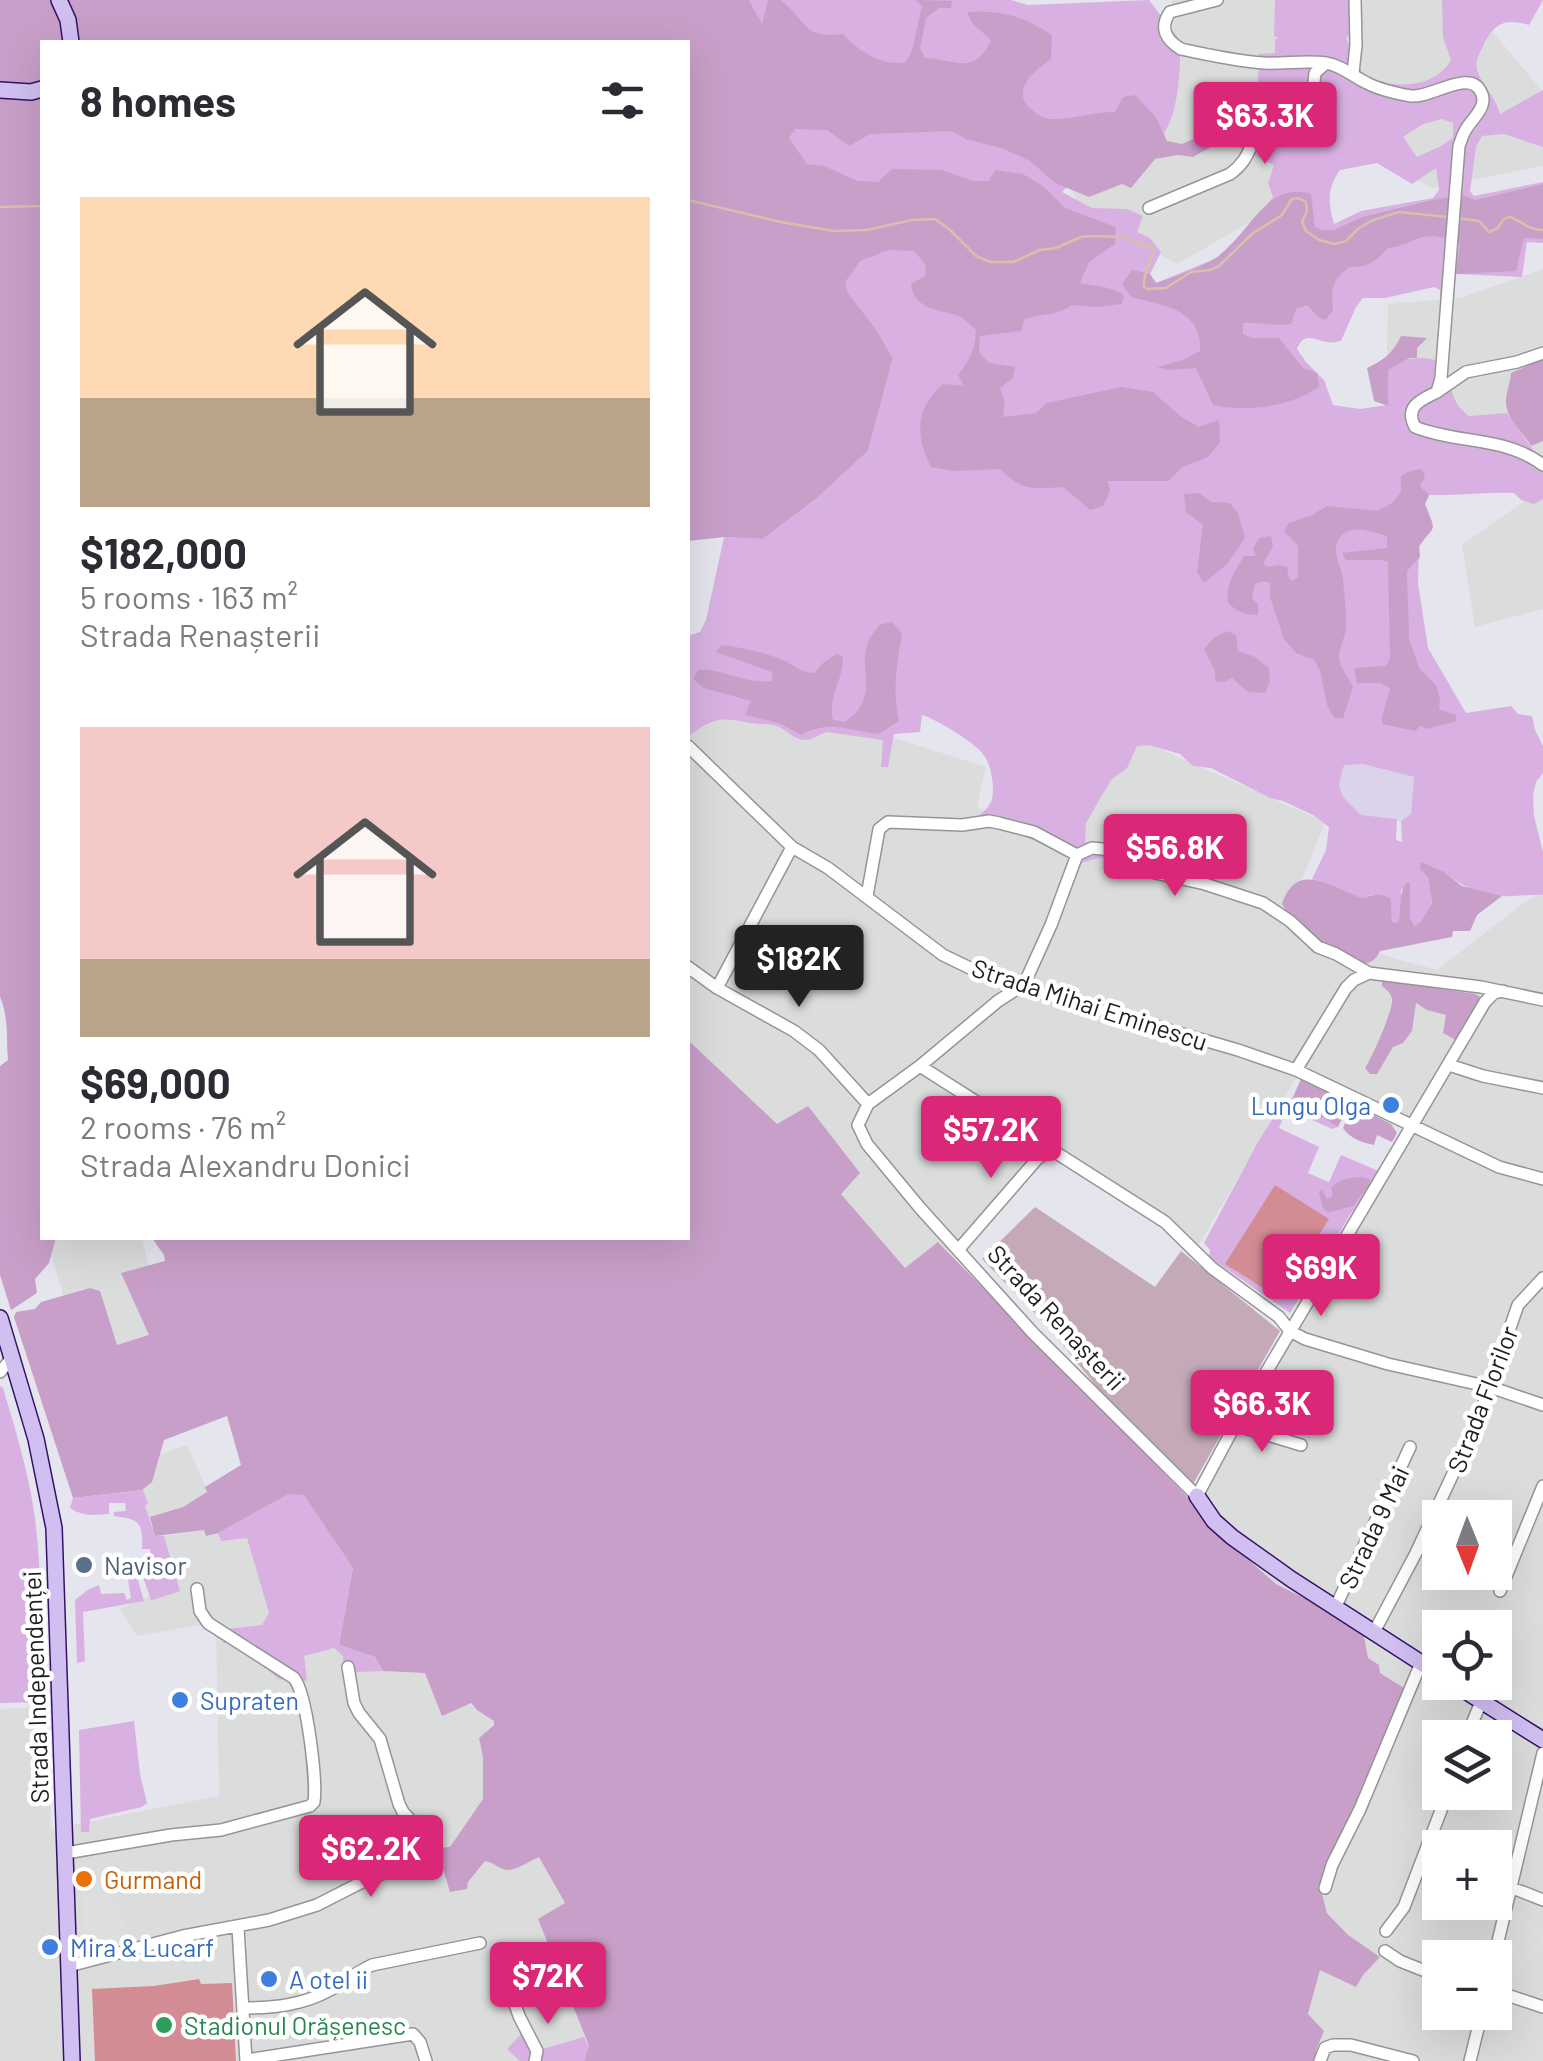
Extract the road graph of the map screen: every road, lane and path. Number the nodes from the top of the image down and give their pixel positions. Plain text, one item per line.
1 (59, 0) edge
2 (1216, 0) edge
3 (1354, 0) edge
4 (71, 40) edge
5 (1326, 63) junction
6 (1353, 73) junction
7 (0, 90) edge
8 (40, 90) edge
9 (1149, 208) dead end
10 (1543, 353) edge
11 (1437, 392) junction
12 (1543, 466) edge
13 (690, 748) edge
14 (792, 847) junction
15 (1077, 855) junction
16 (868, 896) junction
17 (690, 968) edge
18 (1369, 973) junction
19 (999, 978) junction
20 (1020, 987) junction
21 (717, 988) junction
22 (1503, 991) junction
23 (1543, 1000) edge
24 (998, 1001) junction
25 (1448, 1064) junction
26 (920, 1066) junction
27 (1296, 1070) junction
28 (1543, 1088) edge
29 (868, 1104) junction
30 (1414, 1124) junction
31 (1050, 1150) junction
32 (1543, 1179) edge
33 (959, 1249) junction
34 (1543, 1278) edge
35 (0, 1318) edge
36 (1290, 1331) junction
37 (12, 1358) junction
38 (0, 1372) edge
39 (1490, 1387) junction
40 (1543, 1404) edge
41 (1235, 1425) junction
42 (1301, 1445) dead end
43 (1410, 1447) dead end
44 (1543, 1486) edge
45 (1197, 1496) junction
46 (197, 1589) dead end
47 (1500, 1592) dead end
48 (1336, 1606) junction
49 (1374, 1632) junction
50 (1421, 1663) joint
51 (348, 1667) dead end
52 (1478, 1700) edge
53 (1481, 1702) junction
54 (1474, 1720) edge
55 (1543, 1740) edge
56 (1543, 1753) edge
57 (1441, 1810) edge
58 (66, 1852) junction
59 (1512, 1879) edge
60 (1325, 1888) dead end
61 (1512, 1888) edge
62 (1543, 1900) edge
63 (238, 1928) junction
64 (1386, 1931) dead end
65 (480, 1943) dead end
66 (1385, 1951) dead end
67 (69, 1966) junction
68 (1422, 1970) edge
69 (510, 1990) dead end
70 (1512, 1997) edge
71 (243, 2008) junction
72 (1543, 2008) edge
73 (1478, 2030) edge
74 (246, 2060) edge
75 (72, 2061) edge
76 (426, 2061) edge
77 (535, 2061) edge
78 (1320, 2061) edge
79 (1413, 2061) edge
80 (1470, 2061) edge

1 - 4 main road
2 - 5 street
3 - 6 street
5 - 6 street
5 - 9 street
6 - 11 street
7 - 8 main road
10 - 11 street
11 - 12 street
13 - 14 street, Strada Mihai Eminescu
14 - 16 street, Strada Mihai Eminescu
14 - 21 street
15 - 16 street
15 - 18 street
15 - 20 street
16 - 19 street, Strada Mihai Eminescu
17 - 21 street
18 - 22 street
18 - 27 street
19 - 20 street, Strada Mihai Eminescu
19 - 24 street
20 - 24 street
20 - 27 street, Strada Mihai Eminescu
21 - 29 street
22 - 23 street
22 - 25 street
24 - 26 street
25 - 28 street
25 - 30 street
26 - 29 street
26 - 31 street
27 - 30 street, Strada Mihai Eminescu
29 - 33 street, Strada Renașterii
30 - 32 street, Strada Mihai Eminescu
30 - 36 street
31 - 33 street
31 - 36 street
33 - 45 street, Strada Renașterii
34 - 39 street, Strada Florilor
35 - 37 main road, Strada Independenței
36 - 39 street
36 - 41 street
37 - 38 street
37 - 58 main road, Strada Independenței
39 - 40 street
39 - 49 street, Strada Florilor
41 - 42 street
41 - 45 street
43 - 48 street, Strada 9 Mai
44 - 47 street
45 - 48 main road, Strada Renașterii
46 - 58 street
48 - 49 main road, Strada Renașterii
49 - 50 main road, Strada Renașterii
50 - 60 street
51 - 63 street
52 - 53 main road
53 - 54 street
53 - 55 main road
56 - 59 street
57 - 64 street
58 - 67 main road, Strada Independenței
61 - 62 street
63 - 67 street
63 - 71 street
65 - 71 street
66 - 68 street
67 - 75 main road, Strada Independenței
69 - 77 street
70 - 72 street
71 - 74 street
73 - 80 street
74 - 76 street
78 - 79 street

